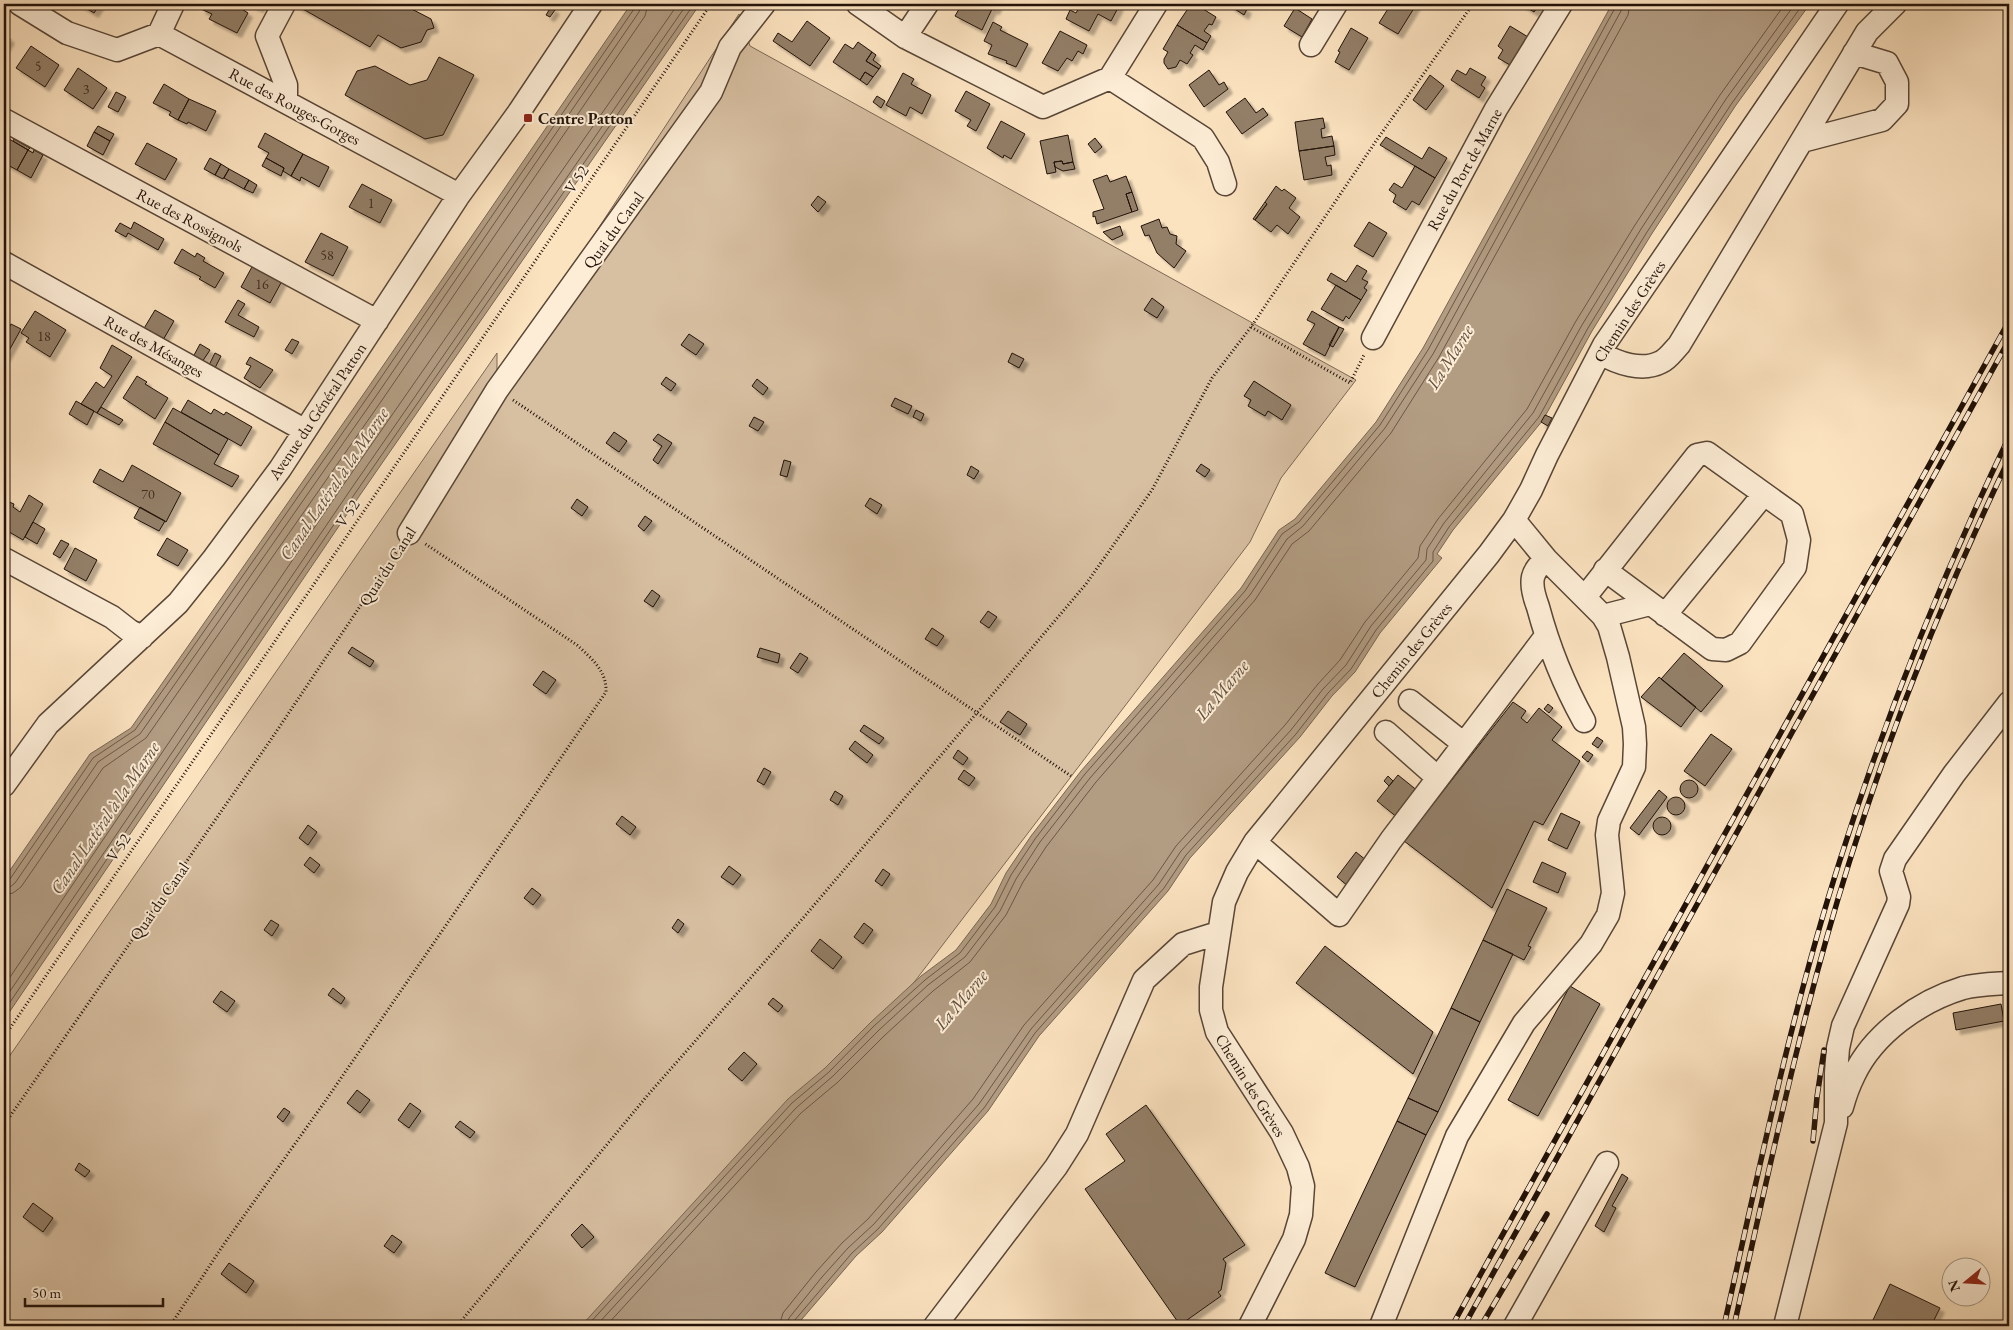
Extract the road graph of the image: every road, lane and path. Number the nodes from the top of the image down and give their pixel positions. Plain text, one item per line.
1 (20, 4) edge
2 (173, 4) edge
3 (284, 4) edge
4 (590, 4) edge
5 (711, 4) edge
6 (764, 4) edge
7 (858, 4) edge
8 (927, 4) edge
9 (1156, 4) edge
10 (1336, 4) edge
11 (1473, 4) edge
12 (1561, 4) edge
13 (1837, 4) edge
14 (1895, 4) edge
15 (159, 34) junction
16 (905, 37) junction
17 (1311, 45) dead end
18 (1854, 53) junction
19 (1110, 78) junction
20 (286, 101) junction
21 (4, 120) edge
22 (1802, 141) junction
23 (1225, 184) dead end
24 (459, 195) junction
25 (4, 263) edge
26 (377, 321) junction
27 (1251, 327) junction
28 (1373, 338) joint
29 (1600, 353) junction
30 (497, 390) junction
31 (304, 430) junction
32 (1764, 494) junction
33 (1514, 520) junction
34 (409, 533) junction
35 (4, 559) edge
36 (1546, 559) junction
37 (1605, 570) junction
38 (1584, 597) junction
39 (1658, 609) junction
40 (1602, 616) junction
41 (142, 636) junction
42 (1546, 636) junction
43 (1410, 701) dead end
44 (2009, 703) edge
45 (977, 713) junction
46 (1584, 721) dead end
47 (1386, 732) dead end
48 (1464, 744) junction
49 (1071, 776) dead end
50 (1438, 778) junction
51 (4, 785) edge
52 (1255, 842) junction
53 (1218, 932) junction
54 (2009, 983) edge
55 (4, 1037) edge
56 (1836, 1123) junction
57 (4, 1125) edge
58 (1607, 1163) dead end
59 (170, 1326) edge
60 (457, 1326) edge
61 (935, 1326) edge
62 (1250, 1326) edge
63 (1381, 1326) edge
64 (1515, 1326) edge
65 (1785, 1326) edge

1 - 15 street
2 - 15 street
3 - 20 street
4 - 24 street, Avenue du Général Patton
5 - 55 path, V 52
6 - 30 street, Quai du Canal
7 - 16 street
8 - 16 street
9 - 19 street
10 - 17 street
11 - 27 path
12 - 28 street, Rue du Port de Marne
13 - 29 street, Chemin des Grèves
14 - 18 street
15 - 20 street, Rue des Rouges-Gorges
16 - 19 street
18 - 22 street
18 - 22 street
19 - 23 street
20 - 24 street, Rue des Rouges-Gorges
21 - 26 street, Rue des Rossignols
22 - 29 street
24 - 26 street, Avenue du Général Patton
25 - 31 street, Rue des Mésanges
26 - 31 street, Avenue du Général Patton
27 - 28 path
27 - 45 path
29 - 33 street, Chemin des Grèves
30 - 34 street, Quai du Canal
30 - 45 path
31 - 41 street, Avenue du Général Patton
32 - 37 street
32 - 39 street
32 - 39 street
33 - 36 street
33 - 52 street, Chemin des Grèves
34 - 57 path, Quai du Canal
34 - 59 path
35 - 41 street
36 - 38 street
36 - 42 street
37 - 38 street
37 - 39 street
38 - 40 street
39 - 40 street
40 - 63 street
41 - 51 street, Avenue du Général Patton
42 - 46 street
42 - 48 street
43 - 48 street
44 - 56 street
45 - 49 path
45 - 60 path
47 - 50 street
48 - 50 street
50 - 52 street
52 - 53 street, Chemin des Grèves
53 - 61 street
53 - 62 street, Chemin des Grèves
54 - 56 street
56 - 65 street
58 - 64 street

